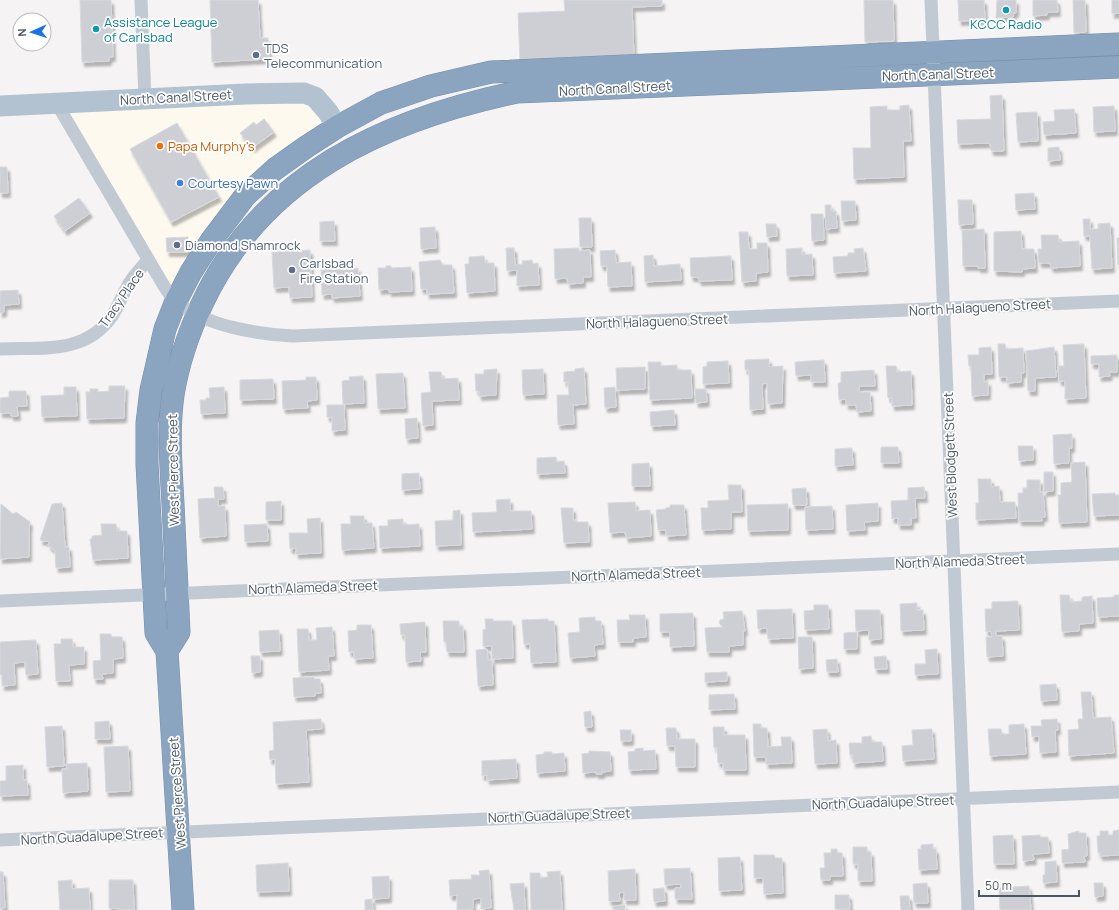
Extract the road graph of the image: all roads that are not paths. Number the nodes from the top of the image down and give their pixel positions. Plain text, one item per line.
1 (141, 0) edge
2 (931, 0) edge
3 (1119, 44) edge
4 (933, 51) junction
5 (1119, 67) edge
6 (934, 74) junction
7 (145, 98) junction
8 (57, 104) junction
9 (0, 106) edge
10 (337, 127) junction
11 (387, 131) junction
12 (148, 260) junction
13 (176, 301) junction
14 (1119, 301) edge
15 (944, 309) junction
16 (197, 315) junction
17 (0, 349) edge
18 (1119, 554) edge
19 (954, 561) junction
20 (177, 592) junction
21 (154, 594) junction
22 (0, 601) edge
23 (167, 651) junction
24 (1119, 792) edge
25 (964, 798) junction
26 (180, 832) junction
27 (0, 840) edge
28 (183, 910) edge
29 (968, 910) edge

1 - 7 street
2 - 4 street, West Blodgett Street
3 - 4 highway, North Canal Street
4 - 6 street, West Blodgett Street
4 - 10 highway, North Canal Street
5 - 6 highway, North Canal Street
6 - 11 highway, North Canal Street
6 - 15 street, West Blodgett Street
7 - 8 main road, North Canal Street
7 - 10 main road, North Canal Street
8 - 9 main road, North Canal Street
8 - 12 street
10 - 11 highway
10 - 13 highway, North Canal Street
11 - 16 highway, North Canal Street
12 - 13 street
12 - 17 street, Tracy Place
13 - 16 street
13 - 21 highway, West Pierce Street
14 - 15 street, North Halagueno Street
15 - 16 street, North Halagueno Street
15 - 19 street, West Blodgett Street
16 - 20 highway, West Pierce Street
18 - 19 street, North Alameda Street
19 - 20 street, North Alameda Street
19 - 25 street, West Blodgett Street
20 - 21 street, North Alameda Street
20 - 23 highway, West Pierce Street
21 - 22 street
21 - 23 highway, West Pierce Street
23 - 26 highway, West Pierce Street
24 - 25 street, North Guadalupe Street
25 - 26 street, North Guadalupe Street
25 - 29 street, West Blodgett Street
26 - 27 street, North Guadalupe Street
26 - 28 highway, West Pierce Street

